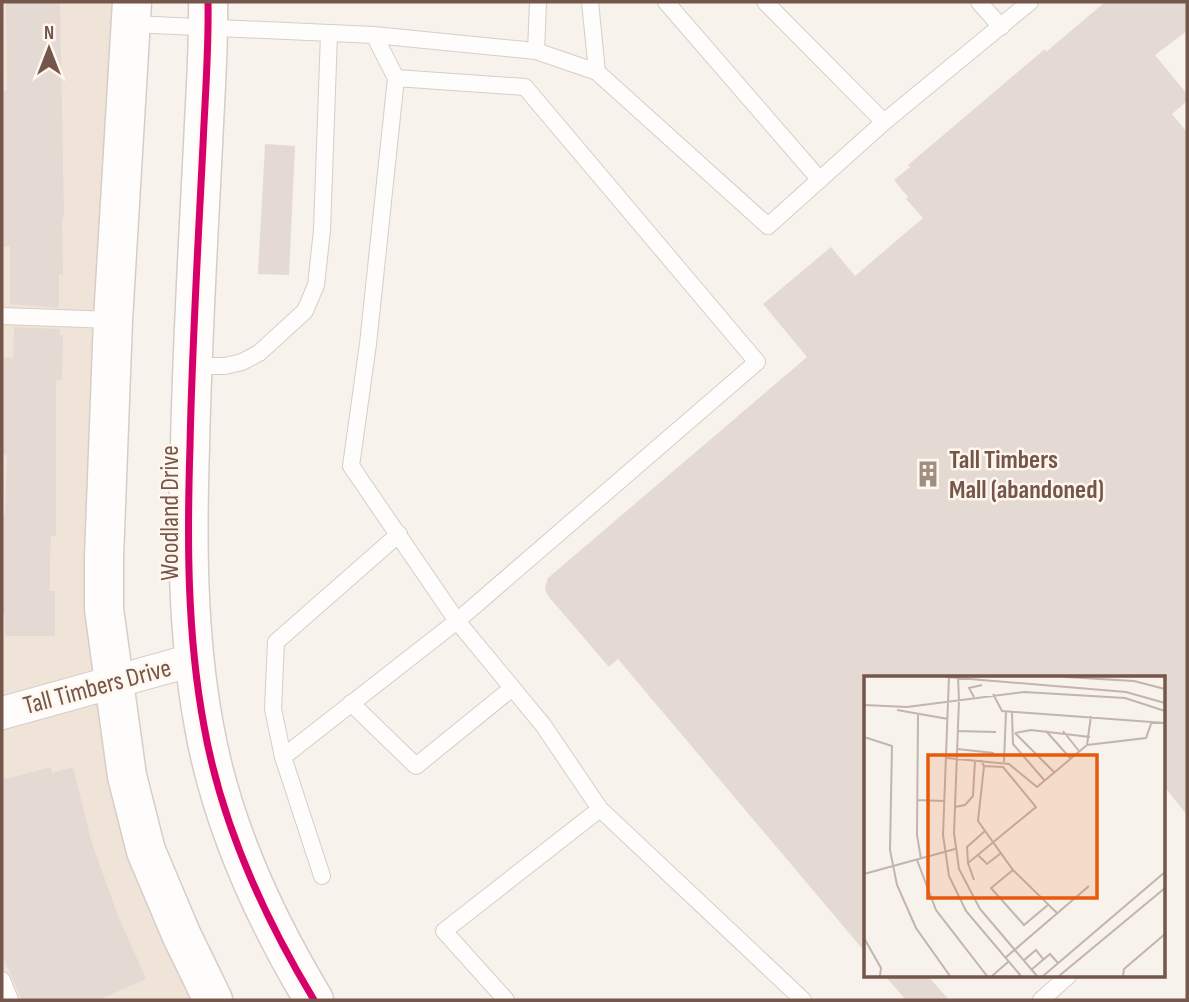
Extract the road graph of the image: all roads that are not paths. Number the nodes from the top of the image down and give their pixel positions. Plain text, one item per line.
1 (538, 2) edge
2 (590, 2) edge
3 (666, 2) edge
4 (765, 2) edge
5 (979, 2) edge
6 (1030, 2) edge
7 (132, 13) edge
8 (209, 15) edge
9 (1001, 27) junction
10 (329, 34) junction
11 (374, 36) junction
12 (536, 51) junction
13 (597, 72) junction
14 (396, 78) junction
15 (884, 121) junction
16 (820, 180) junction
17 (2, 316) edge
18 (113, 320) junction
19 (192, 366) junction
20 (399, 534) junction
21 (457, 621) junction
22 (193, 660) junction
23 (113, 681) junction
24 (511, 689) junction
25 (351, 703) junction
26 (2, 713) edge
27 (283, 757) junction
28 (600, 809) junction
29 (323, 876) dead end
30 (1066, 978) edge
31 (2, 980) edge
32 (10, 1000) edge
33 (213, 1000) edge
34 (314, 1000) edge
35 (506, 1000) edge
36 (803, 1000) edge
37 (1041, 1000) edge

1 - 12 lane
2 - 13 lane
3 - 16 lane
4 - 15 lane
5 - 9 lane
6 - 9 lane
7 - 8 lane
7 - 18 street
8 - 10 lane
8 - 19 street, Woodland Drive
9 - 15 lane
10 - 11 lane
10 - 19 lane
11 - 12 lane
11 - 14 lane
12 - 13 lane
13 - 16 lane
14 - 20 lane
14 - 21 lane
15 - 16 lane
17 - 18 lane
18 - 23 street
19 - 22 street, Woodland Drive
20 - 21 lane
20 - 27 lane
21 - 24 lane
21 - 25 lane
22 - 23 street, Tall Timbers Drive
22 - 34 street, Woodland Drive
23 - 26 street, Tall Timbers Drive
23 - 33 street
24 - 25 lane
24 - 28 lane
25 - 27 lane
27 - 29 lane
28 - 35 lane
28 - 36 lane
30 - 37 lane
31 - 32 lane

